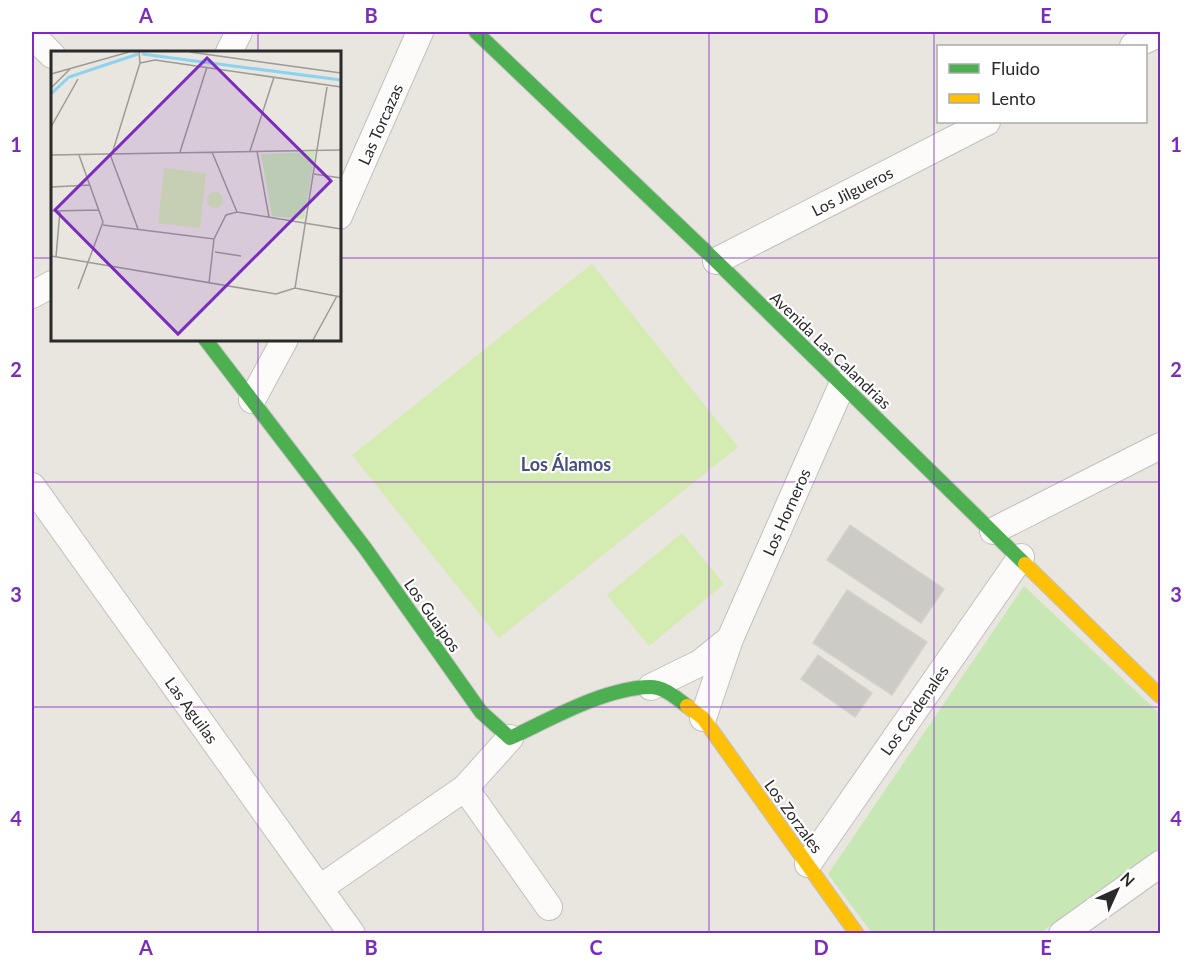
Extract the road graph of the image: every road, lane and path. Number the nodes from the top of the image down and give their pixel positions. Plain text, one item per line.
1 (420, 32) edge
2 (476, 32) edge
3 (32, 35) edge
4 (51, 54) edge
5 (985, 123) edge
6 (340, 214) edge
7 (716, 261) junction
8 (51, 286) edge
9 (32, 295) edge
10 (206, 340) edge
11 (284, 340) edge
12 (842, 385) junction
13 (252, 400) junction
14 (1161, 446) edge
15 (32, 486) edge
16 (993, 531) junction
17 (1021, 557) junction
18 (730, 639) junction
19 (651, 687) junction
20 (1161, 696) edge
21 (703, 718) junction
22 (510, 738) junction
23 (465, 788) junction
24 (808, 864) junction
25 (1158, 870) edge
26 (320, 888) junction
27 (549, 907) dead end
28 (352, 933) edge
29 (857, 933) edge
30 (1062, 933) edge

1 - 6 street, Las Torcazas
2 - 7 street, Avenida Las Calandrias
3 - 4 street
5 - 7 street, Los Jilgueros
7 - 12 street, Avenida Las Calandrias
8 - 9 street
10 - 13 street, Los Guaipos
11 - 13 street
12 - 16 street, Avenida Las Calandrias
12 - 18 street, Los Horneros
13 - 22 street, Los Guaipos
14 - 16 street
15 - 26 street, Las Aguilas
16 - 17 street, Avenida Las Calandrias
17 - 20 street, Avenida Las Calandrias
17 - 24 street, Los Cardenales
18 - 19 street, Los Horneros
18 - 21 street, Los Horneros
19 - 21 street
19 - 22 street
21 - 24 street, Los Zorzales
22 - 23 street
23 - 26 street
23 - 27 street
24 - 29 street, Los Zorzales
25 - 30 street
26 - 28 street, Las Aguilas

